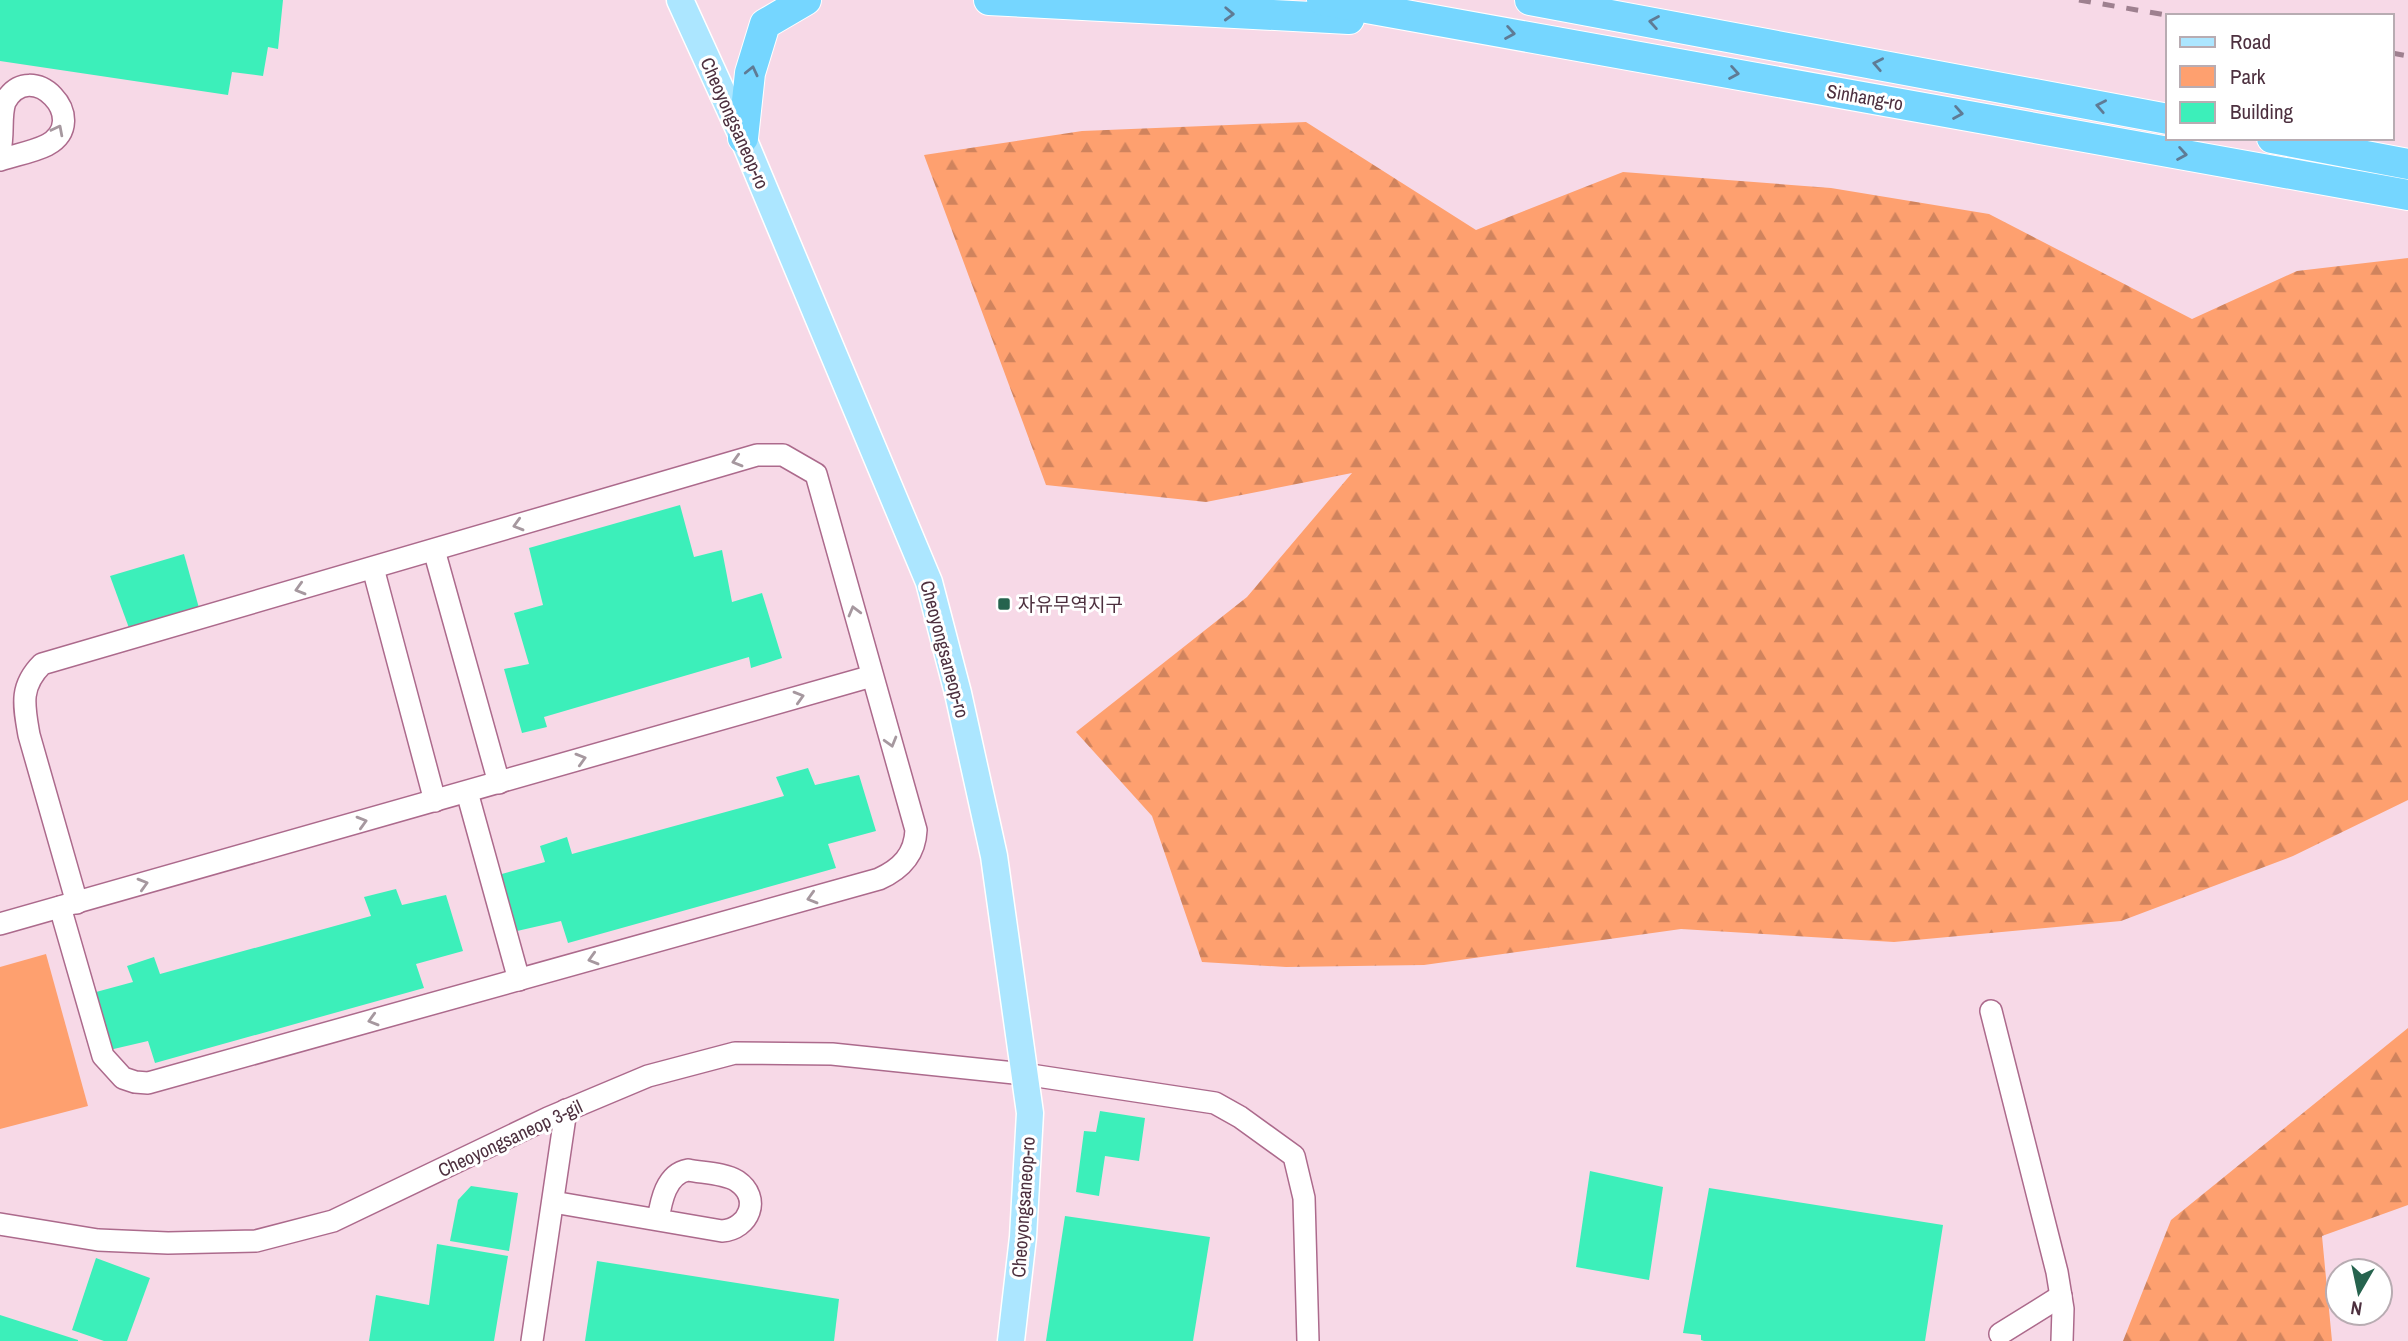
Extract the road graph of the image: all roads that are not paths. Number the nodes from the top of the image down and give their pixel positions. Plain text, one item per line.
1 (680, 0) edge
2 (806, 0) edge
3 (989, 0) edge
4 (1322, 0) edge
5 (1530, 0) edge
6 (1014, 1) edge
7 (1457, 23) junction
8 (2166, 118) edge
9 (743, 138) junction
10 (2282, 140) edge
11 (0, 150) edge
12 (0, 160) edge
13 (2408, 164) edge
14 (2408, 195) edge
15 (434, 550) junction
16 (373, 568) junction
17 (872, 676) junction
18 (499, 783) junction
19 (467, 792) junction
20 (435, 801) junction
21 (69, 905) junction
22 (0, 924) edge
23 (519, 980) junction
24 (1990, 1011) dead end
25 (1024, 1074) junction
26 (566, 1110) junction
27 (553, 1202) junction
28 (658, 1220) dead end
29 (0, 1224) edge
30 (2061, 1296) junction
31 (2000, 1334) dead end
32 (531, 1341) edge
33 (1011, 1341) edge
34 (1308, 1341) edge
35 (2062, 1341) edge

1 - 9 main road, Cheoyongsaneop-ro
9 -> 2 highway
3 - 6 highway
4 - 7 highway, Sinhang-ro
8 -> 5 highway, Sinhang-ro
6 -> 7 highway
7 -> 14 highway, Sinhang-ro
9 - 25 main road, Cheoyongsaneop-ro
10 - 13 highway
12 -> 11 street
15 - 16 street
17 -> 15 street
15 - 18 street
16 - 20 street
16 -> 21 street
18 -> 17 street
17 -> 23 street
18 - 19 street
19 - 20 street
19 - 23 street
21 -> 20 street
21 - 22 street
23 -> 21 street
24 - 30 street
25 - 26 street, Cheoyongsaneop 3-gil
25 - 33 main road, Cheoyongsaneop-ro
25 - 34 street, Cheoyongsaneop 3-gil
26 - 27 street
26 - 29 street, Cheoyongsaneop 3-gil
27 - 28 street
27 - 32 street
30 - 31 street
30 - 35 street

